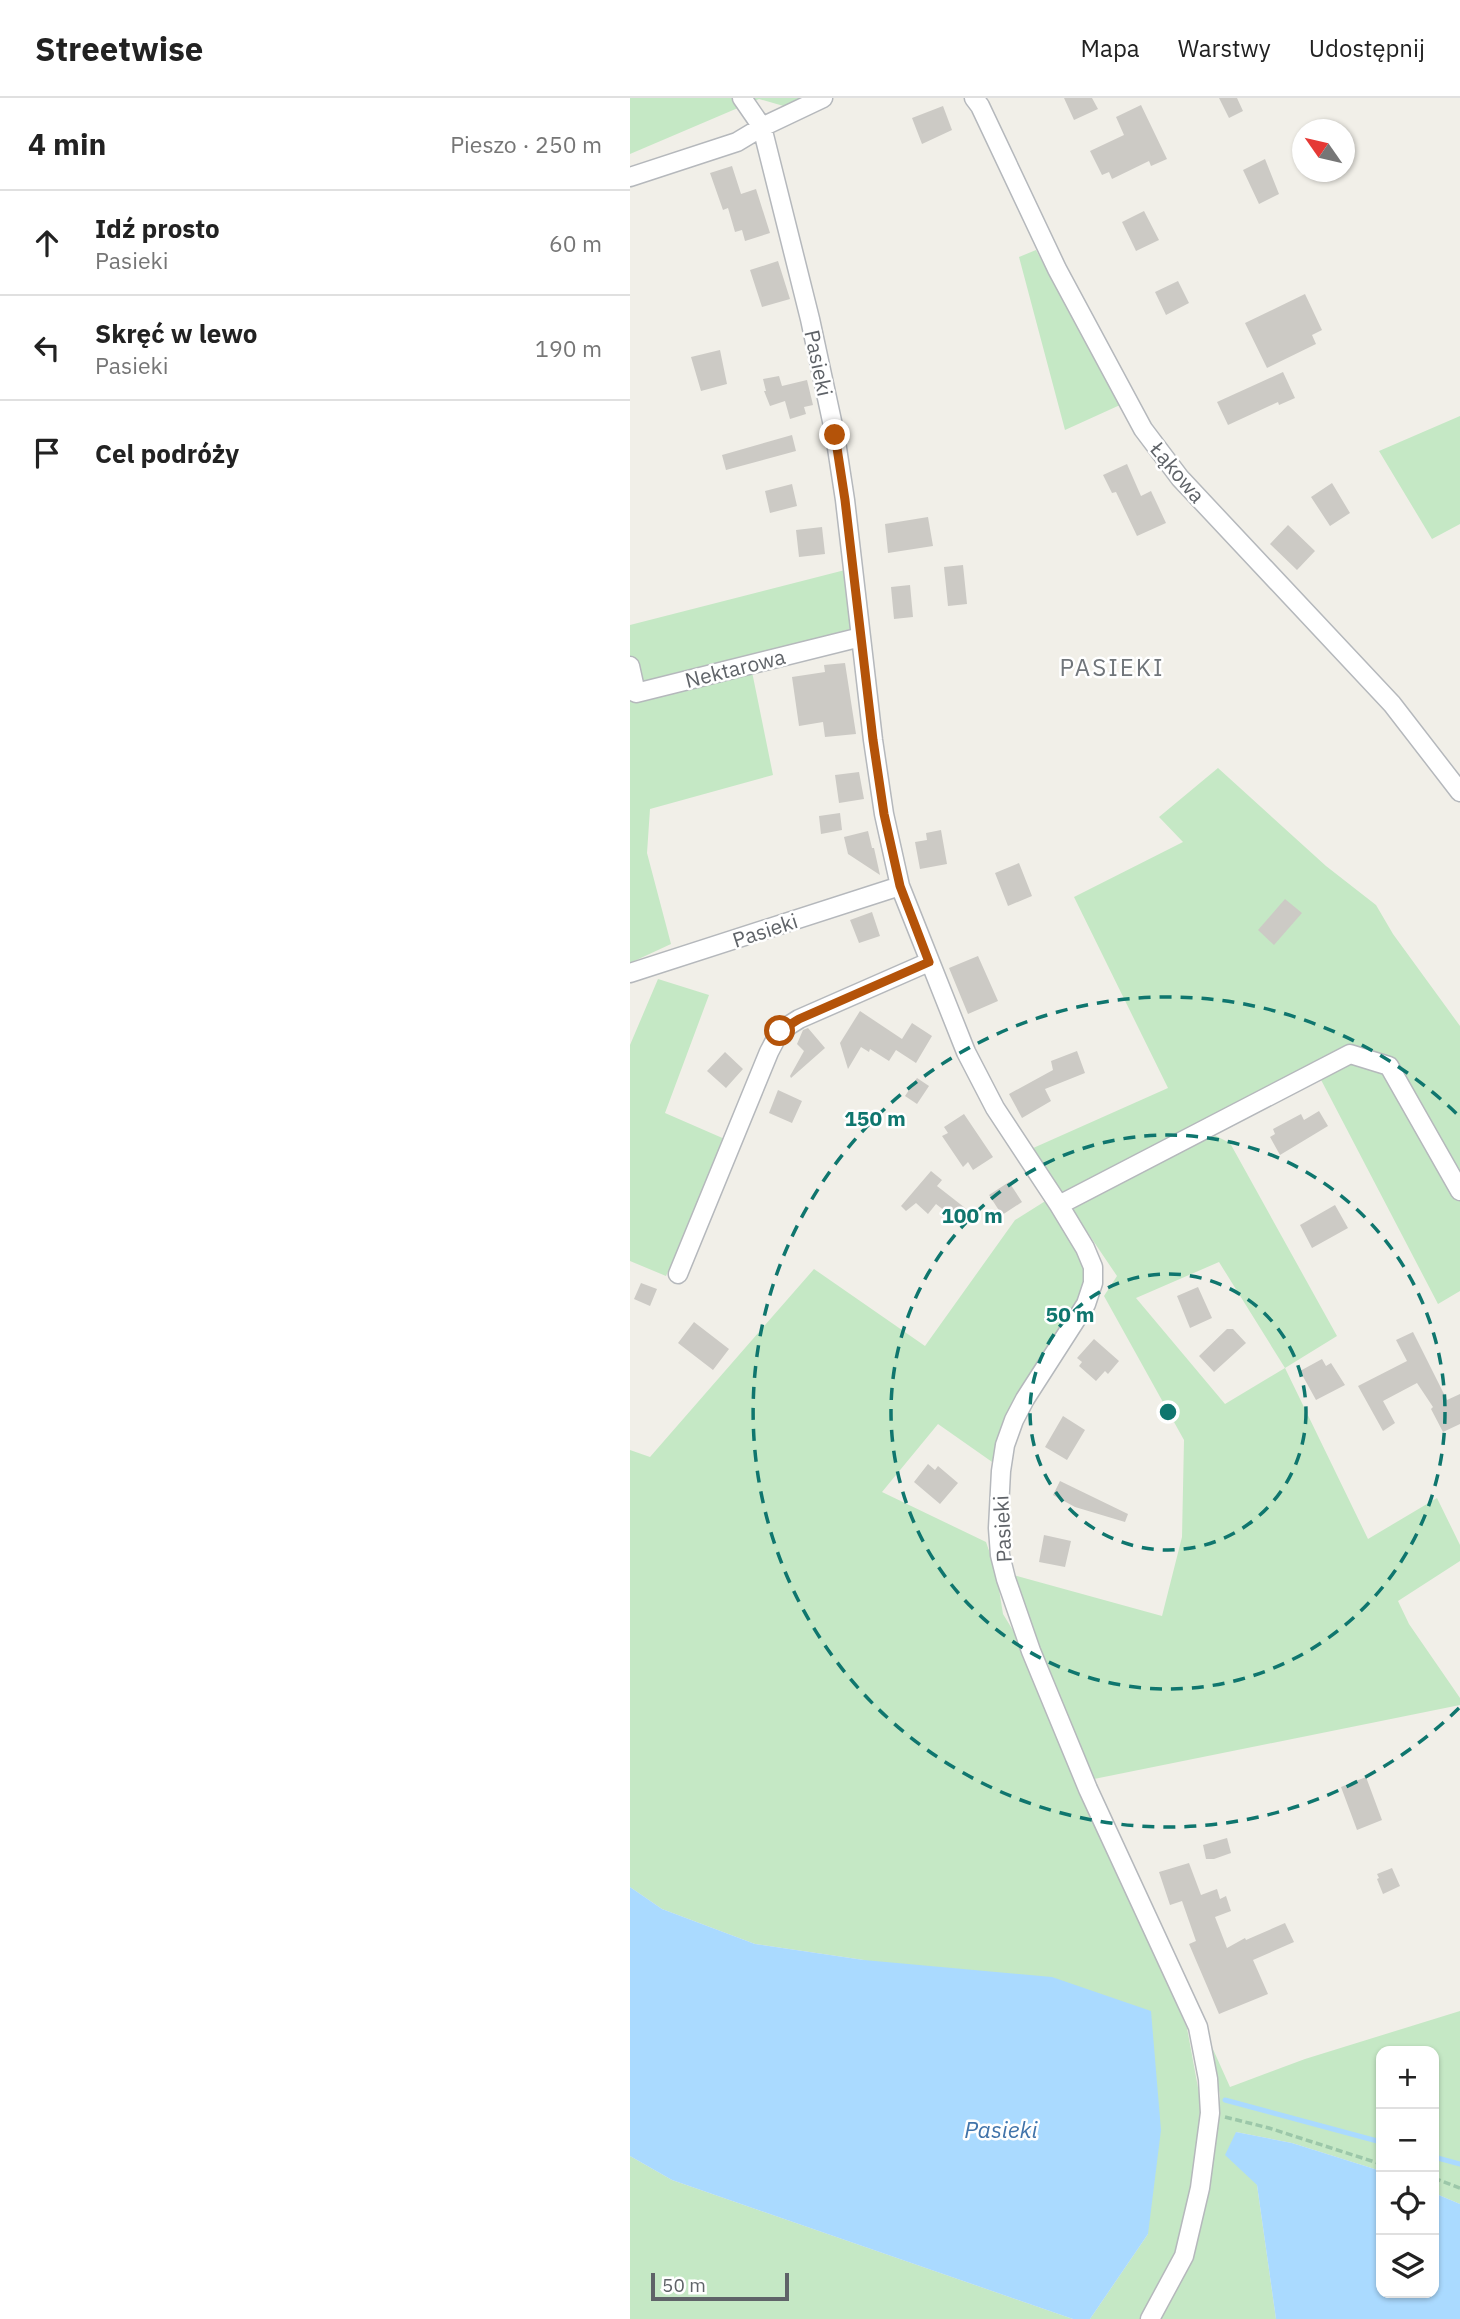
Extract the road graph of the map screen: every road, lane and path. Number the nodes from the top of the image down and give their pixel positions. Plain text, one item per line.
1 (742, 98) edge
2 (823, 98) edge
3 (974, 98) edge
4 (762, 127) junction
5 (630, 177) edge
6 (861, 637) junction
7 (630, 666) edge
8 (1460, 792) edge
9 (900, 886) junction
10 (929, 962) junction
11 (630, 973) edge
12 (1460, 1191) edge
13 (1059, 1205) junction
14 (678, 1275) dead end
15 (1210, 2113) junction
16 (1376, 2162) edge
17 (1439, 2180) edge
18 (1460, 2188) edge
19 (1150, 2319) edge

1 - 4 street, Pasieki
2 - 4 street
3 - 8 street, Łąkowa
4 - 5 street
4 - 6 street, Pasieki
6 - 7 street, Nektarowa
6 - 9 street, Pasieki
9 - 10 street, Pasieki
9 - 11 street, Pasieki
10 - 13 street, Pasieki
10 - 14 street
12 - 13 street
13 - 15 street, Pasieki
15 - 16 path
15 - 19 street, Pasieki
17 - 18 path

